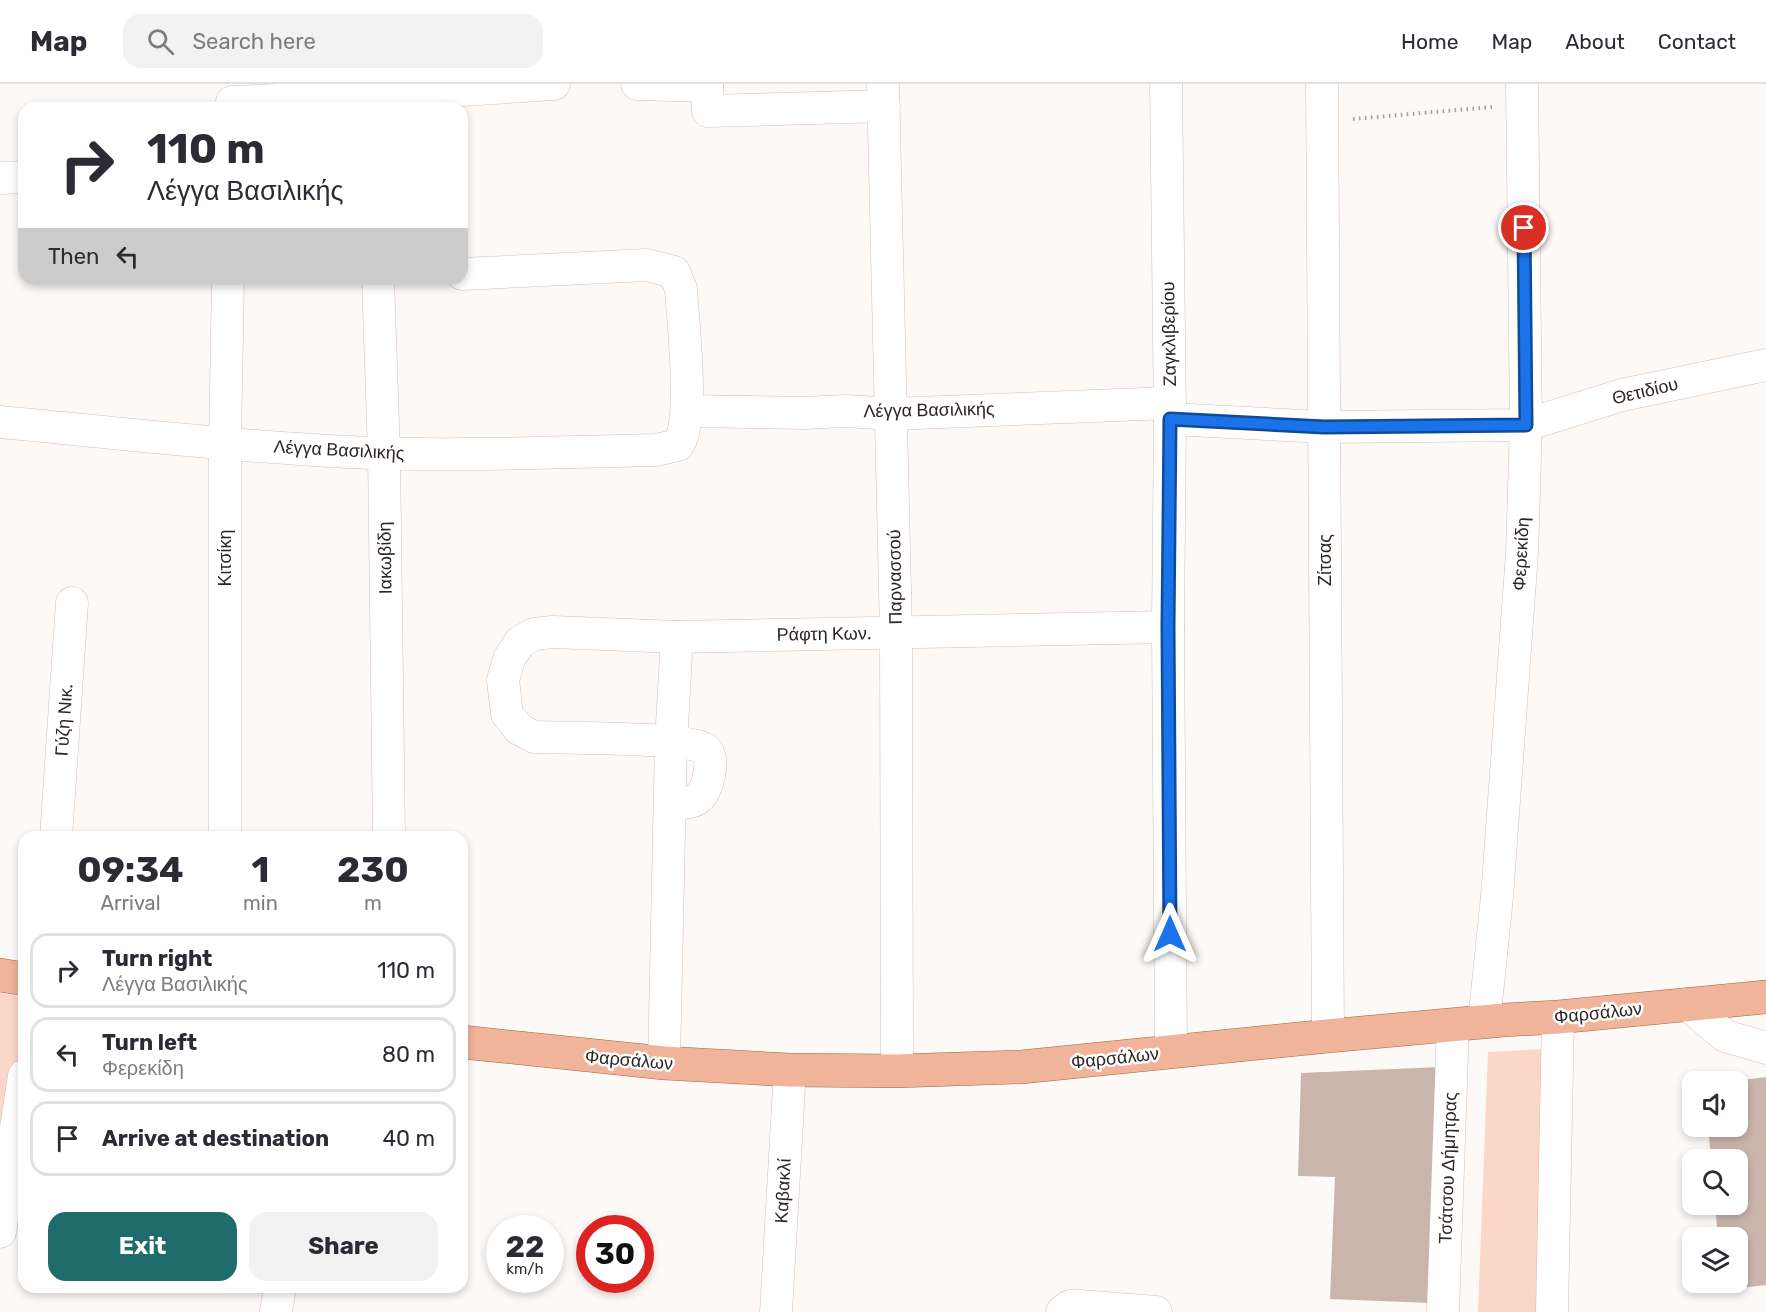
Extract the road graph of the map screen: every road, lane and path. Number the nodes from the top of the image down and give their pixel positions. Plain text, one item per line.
1 (554, 84) edge
2 (638, 84) edge
3 (1166, 84) edge
4 (1322, 84) edge
5 (707, 85) edge
6 (1523, 94) edge
7 (884, 95) edge
8 (370, 96) edge
9 (232, 98) edge
10 (1322, 121) junction
11 (18, 177) edge
12 (0, 178) edge
13 (468, 274) edge
14 (228, 285) edge
15 (378, 285) edge
16 (1766, 365) edge
17 (688, 411) junction
18 (1170, 411) junction
19 (892, 414) junction
20 (0, 422) edge
21 (1526, 425) junction
22 (1324, 427) junction
23 (225, 443) junction
24 (384, 452) junction
25 (72, 603) dead end
26 (1168, 627) junction
27 (896, 633) junction
28 (677, 637) junction
29 (671, 742) junction
30 (56, 831) edge
31 (225, 831) edge
32 (389, 831) edge
33 (0, 975) edge
34 (18, 978) edge
35 (1766, 997) edge
36 (1687, 1004) junction
37 (1558, 1017) junction
38 (1468, 1024) junction
39 (1328, 1036) junction
40 (468, 1043) edge
41 (1766, 1048) edge
42 (1171, 1052) junction
43 (664, 1063) junction
44 (790, 1070) junction
45 (897, 1071) junction
46 (18, 1115) edge
47 (0, 1232) edge
48 (279, 1293) edge
49 (276, 1312) edge
50 (776, 1312) edge
51 (1062, 1312) edge
52 (1156, 1312) edge
53 (1443, 1312) edge
54 (1552, 1312) edge

1 - 8 street
2 - 5 street
3 - 18 street, Ζαγκλιβερίου
4 - 10 street, Ζίτσας
5 - 7 street
6 - 10 path
6 - 21 street, Φερεκίδη
7 - 19 street, Παρνασσού
8 - 9 street
10 - 22 street, Ζίτσας
11 - 12 street
13 - 17 street
14 - 23 street, Κιτσίκη
15 - 24 street, Ιακωβίδη
16 - 21 street, Θετιδίου
17 - 19 street, Λέγγα Βασιλικής
17 - 24 street, Λέγγα Βασιλικής
18 - 19 street, Λέγγα Βασιλικής
18 - 22 street, Λέγγα Βασιλικής
18 - 26 street, Ζαγκλιβερίου
19 - 27 street, Παρνασσού
20 - 23 street, Λέγγα Βασιλικής
21 - 22 street, Λέγγα Βασιλικής
21 - 38 street, Φερεκίδη
22 - 39 street, Ζίτσας
23 - 24 street, Λέγγα Βασιλικής
23 - 31 street, Κιτσίκη
24 - 32 street, Ιακωβίδη
25 - 30 street, Γύζη Νικ.
26 - 27 street, Ράφτη Κων.
26 - 42 street, Ζαγκλιβερίου
27 - 28 street, Ράφτη Κων.
27 - 45 street, Παρνασσού
28 - 29 street
28 - 29 street, Ράφτη Κων.
29 - 43 street
33 - 34 main road
35 - 36 main road, Φαρσάλων
36 - 37 main road, Φαρσάλων
36 - 41 street
37 - 38 main road, Φαρσάλων
37 - 54 street
38 - 39 main road, Φαρσάλων
38 - 53 street, Τσάτσου Δήμητρας
39 - 42 main road, Φαρσάλων
40 - 43 main road, Φαρσάλων
42 - 45 main road, Φαρσάλων
43 - 44 main road, Φαρσάλων
44 - 45 main road, Φαρσάλων
44 - 50 street, Καβακλί
46 - 47 street
48 - 49 street
51 - 52 street

